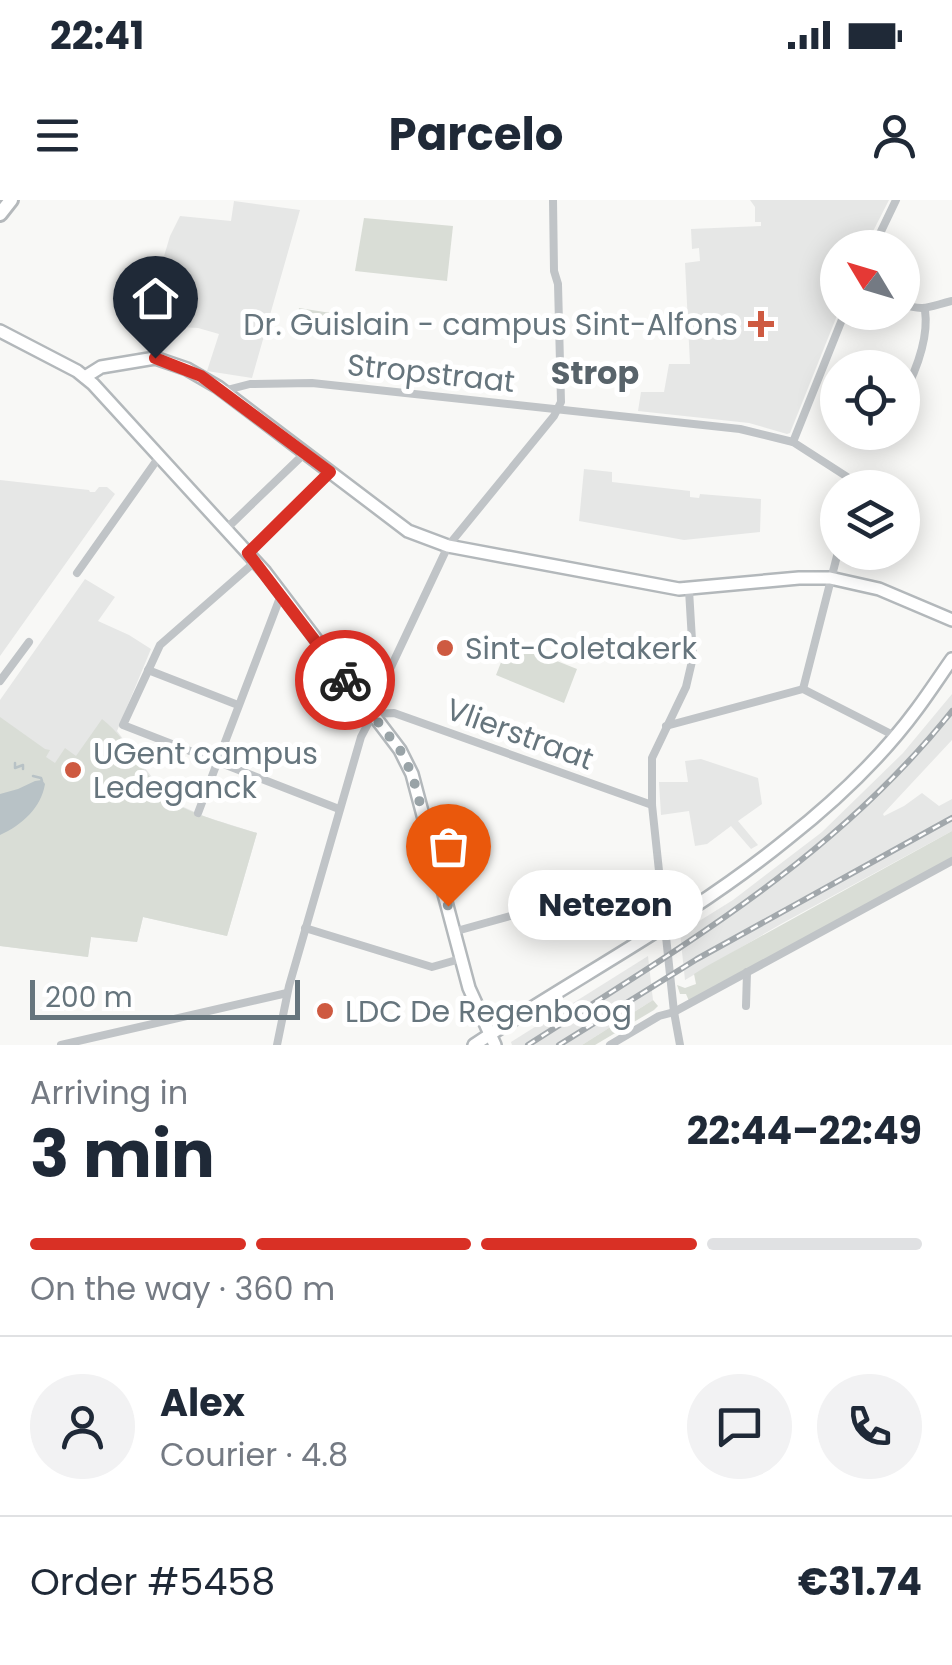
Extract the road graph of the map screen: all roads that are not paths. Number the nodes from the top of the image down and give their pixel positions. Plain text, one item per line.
1 (11, 200) edge
2 (553, 200) edge
3 (896, 200) edge
4 (0, 214) edge
5 (882, 230) edge
6 (952, 301) edge
7 (920, 310) edge
8 (925, 310) junction
9 (839, 330) edge
10 (0, 331) edge
11 (920, 350) edge
12 (85, 377) junction
13 (223, 391) junction
14 (558, 409) junction
15 (793, 442) junction
16 (305, 453) junction
17 (159, 457) junction
18 (836, 470) edge
19 (330, 472) junction
20 (226, 529) junction
21 (448, 546) junction
22 (252, 557) junction
23 (832, 570) edge
24 (77, 573) dead end
25 (830, 578) junction
26 (689, 590) junction
27 (281, 595) junction
28 (952, 620) edge
29 (28, 642) dead end
30 (952, 659) edge
31 (148, 670) junction
32 (0, 681) edge
33 (803, 689) junction
34 (238, 705) junction
35 (372, 714) junction
36 (666, 726) junction
37 (895, 736) junction
38 (216, 761) junction
39 (652, 805) junction
40 (339, 809) junction
41 (198, 813) dead end
42 (952, 861) edge
43 (564, 901) dead end
44 (664, 925) junction
45 (306, 928) junction
46 (453, 932) junction
47 (460, 959) junction
48 (747, 972) junction
49 (287, 993) junction
50 (746, 1006) dead end
51 (674, 1012) junction
52 (493, 1040) edge
53 (61, 1045) edge
54 (277, 1045) edge
55 (474, 1045) edge
56 (610, 1045) edge
57 (680, 1045) edge

1 - 4 main road
2 - 14 street
3 - 5 street
6 - 8 street
7 - 8 street
8 - 11 street
9 - 15 street
10 - 12 street
12 - 13 street
12 - 17 street
13 - 14 street, Stropstraat
13 - 16 street
14 - 15 street, Stropstraat
14 - 21 street
15 - 18 street, Stropstraat
16 - 19 street
16 - 20 street
17 - 20 street
17 - 24 street
19 - 21 street
19 - 22 street
20 - 22 street
21 - 26 street
21 - 35 street
22 - 27 street
22 - 31 street
23 - 25 street
25 - 26 street
25 - 28 street
25 - 33 street
26 - 36 street
27 - 34 street
27 - 35 street
29 - 32 street
30 - 37 street
31 - 34 street
31 - 38 street
33 - 36 street
33 - 37 street
34 - 38 street
35 - 39 street, Vlierstraat
35 - 40 street
35 - 46 street
36 - 39 street
37 - 44 street
38 - 40 street
38 - 41 street
39 - 44 street
40 - 45 street
42 - 48 street
43 - 46 street
44 - 51 street
44 - 52 street
45 - 47 street
45 - 49 street
46 - 47 street
47 - 52 street
48 - 50 street
48 - 51 street
49 - 53 street
49 - 54 street
51 - 56 street
51 - 57 street
52 - 55 street

